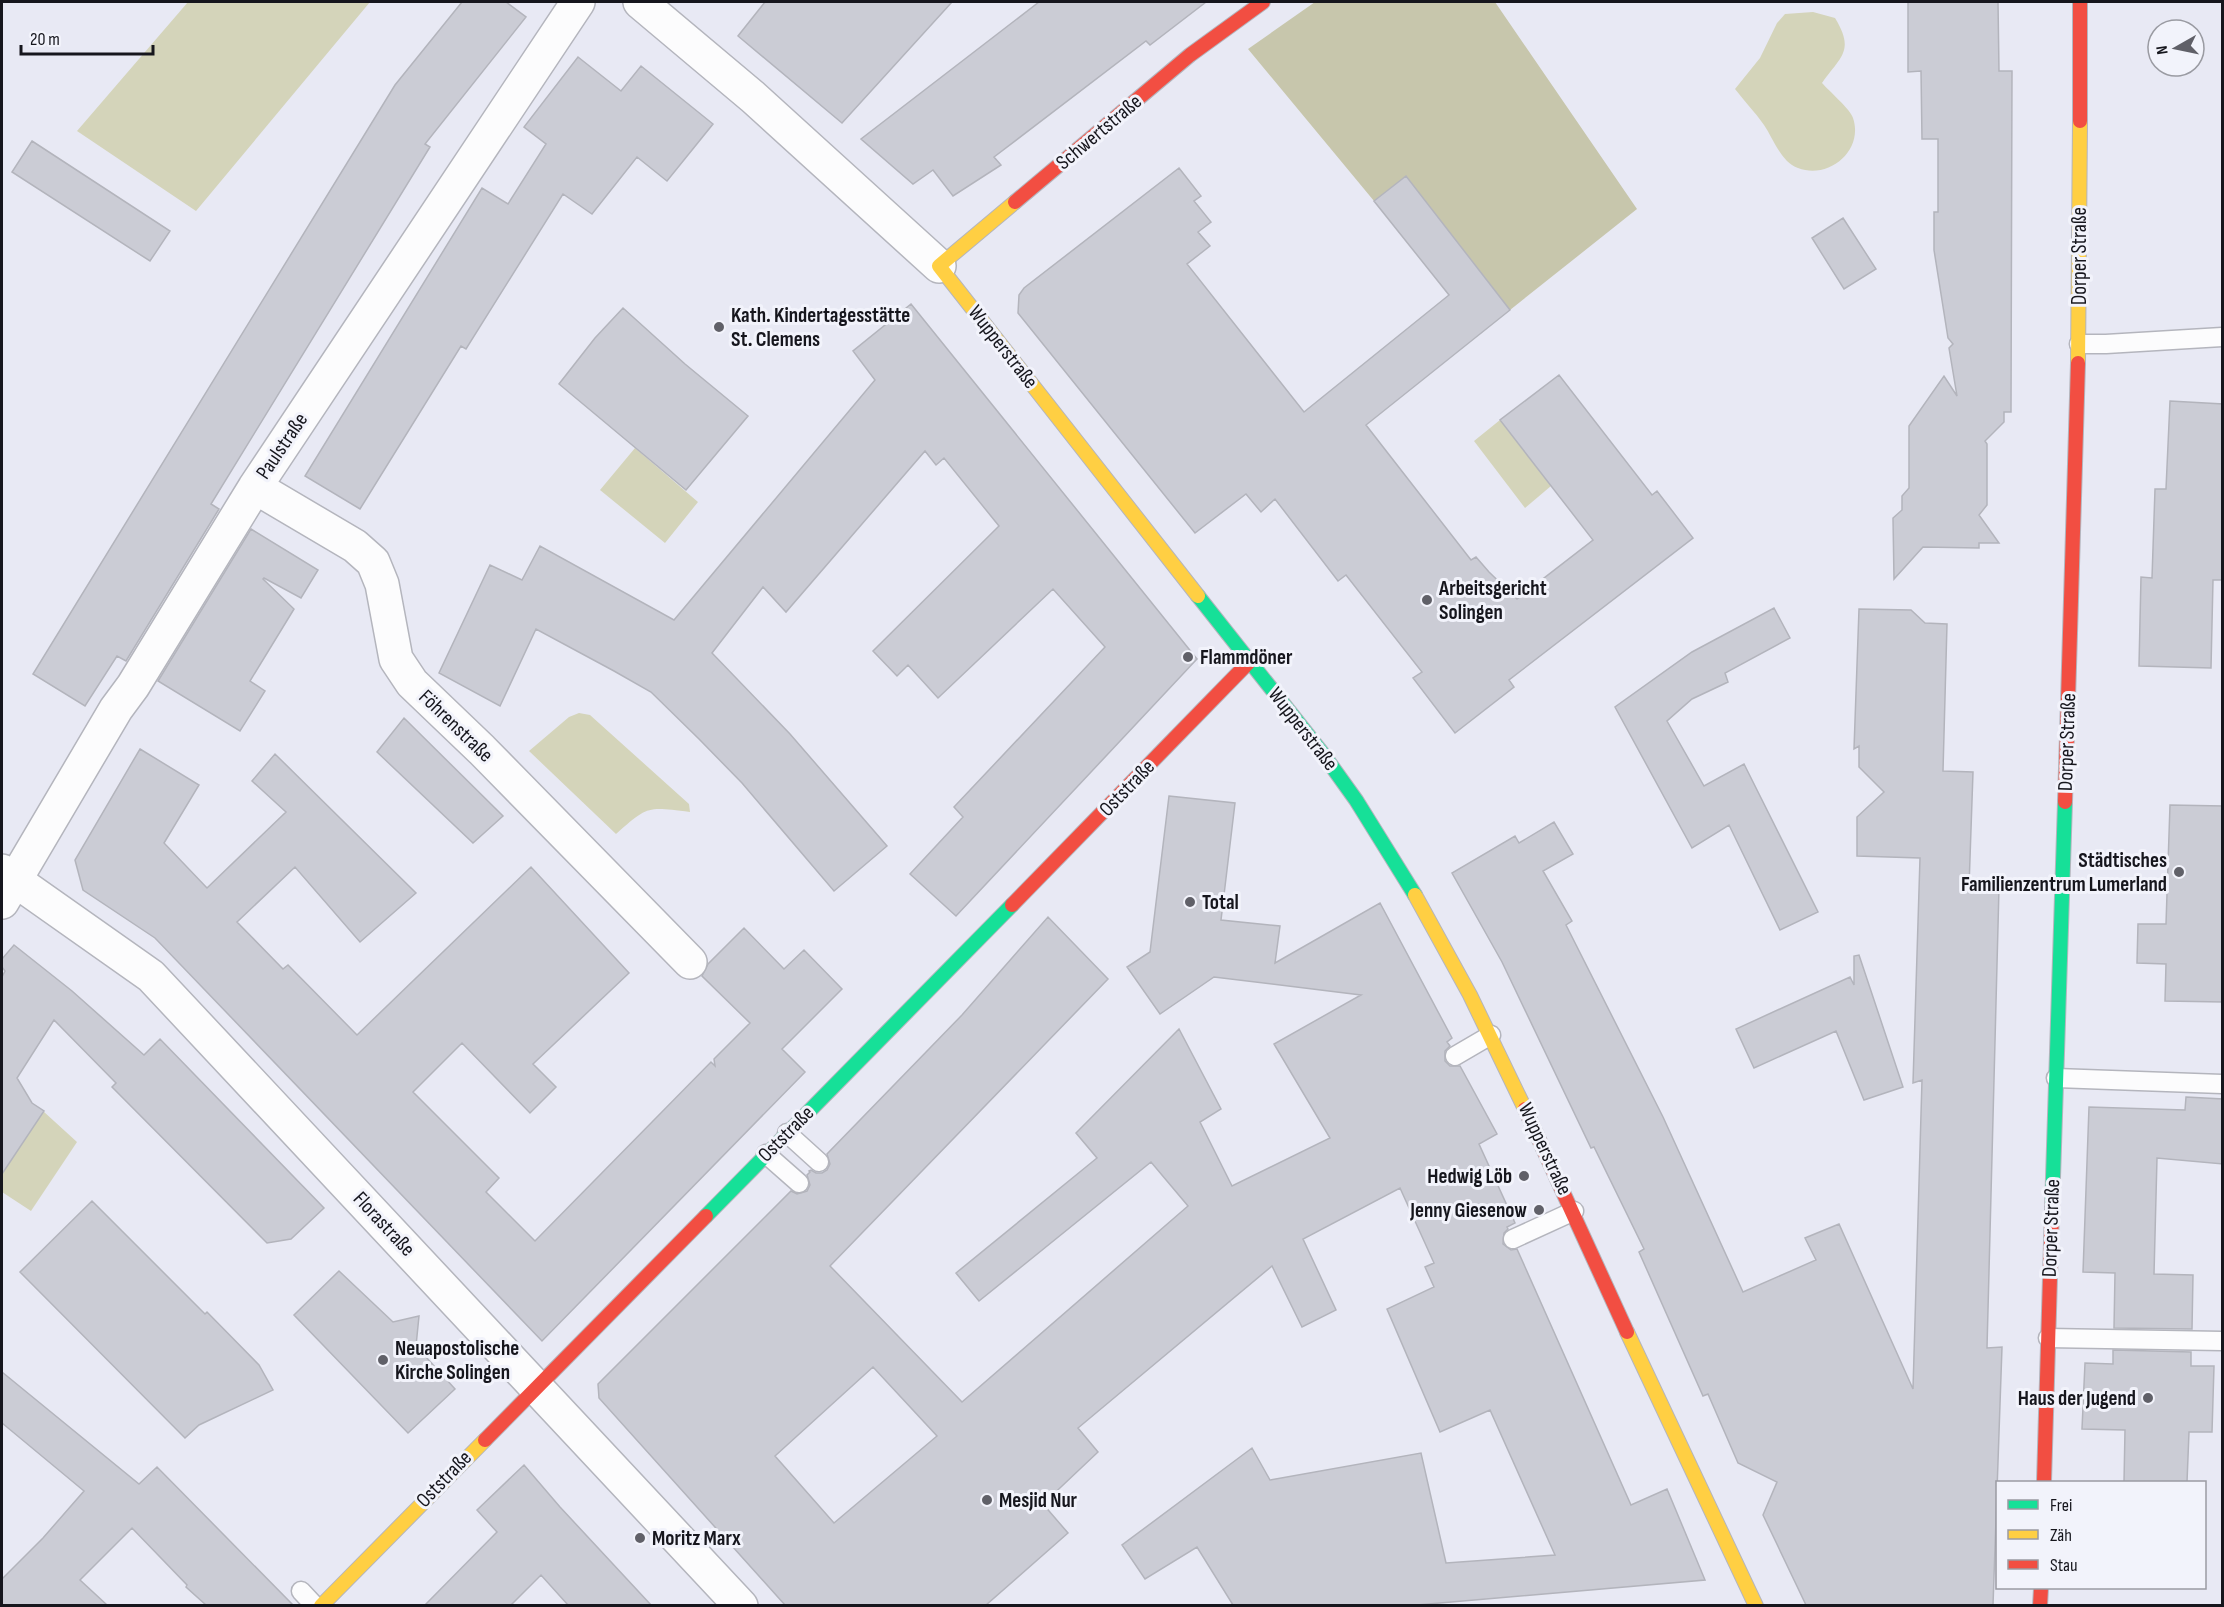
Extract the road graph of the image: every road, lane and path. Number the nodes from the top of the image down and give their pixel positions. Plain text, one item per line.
1 (579, 2) edge
2 (640, 2) edge
3 (1263, 2) edge
4 (2080, 2) edge
5 (939, 266) junction
6 (2223, 337) edge
7 (2079, 344) junction
8 (255, 487) junction
9 (1250, 661) junction
10 (6, 884) edge
11 (690, 962) dead end
12 (1491, 1035) junction
13 (1455, 1056) dead end
14 (2056, 1078) junction
15 (2223, 1084) edge
16 (787, 1133) junction
17 (766, 1154) junction
18 (819, 1161) dead end
19 (799, 1183) dead end
20 (1574, 1211) junction
21 (1513, 1239) dead end
22 (2048, 1338) junction
23 (2223, 1341) edge
24 (536, 1386) junction
25 (2044, 1481) edge
26 (2041, 1589) edge
27 (301, 1591) dead end
28 (315, 1605) edge
29 (321, 1605) edge
30 (741, 1605) edge
31 (1756, 1605) edge
32 (2040, 1605) edge

1 - 8 street, Paulstraße
2 - 5 street, Wupperstraße
3 - 5 street, Schwertstraße
4 - 7 street, Dorper Straße
5 - 9 street, Wupperstraße
6 - 7 lane
7 - 14 street, Dorper Straße
8 - 10 street, Paulstraße
8 - 11 street, Föhrenstraße
9 - 12 street, Wupperstraße
9 - 16 street, Oststraße
10 - 24 street, Florastraße
12 - 13 lane
12 - 20 street, Wupperstraße
14 - 15 lane
14 - 22 street, Dorper Straße
16 - 17 street, Oststraße
16 - 18 lane
17 - 19 lane
17 - 24 street, Oststraße
20 - 21 lane
20 - 31 street, Wupperstraße
22 - 23 lane
22 - 25 street, Dorper Straße
24 - 29 street, Oststraße
24 - 30 street, Florastraße
26 - 32 street
27 - 28 lane

